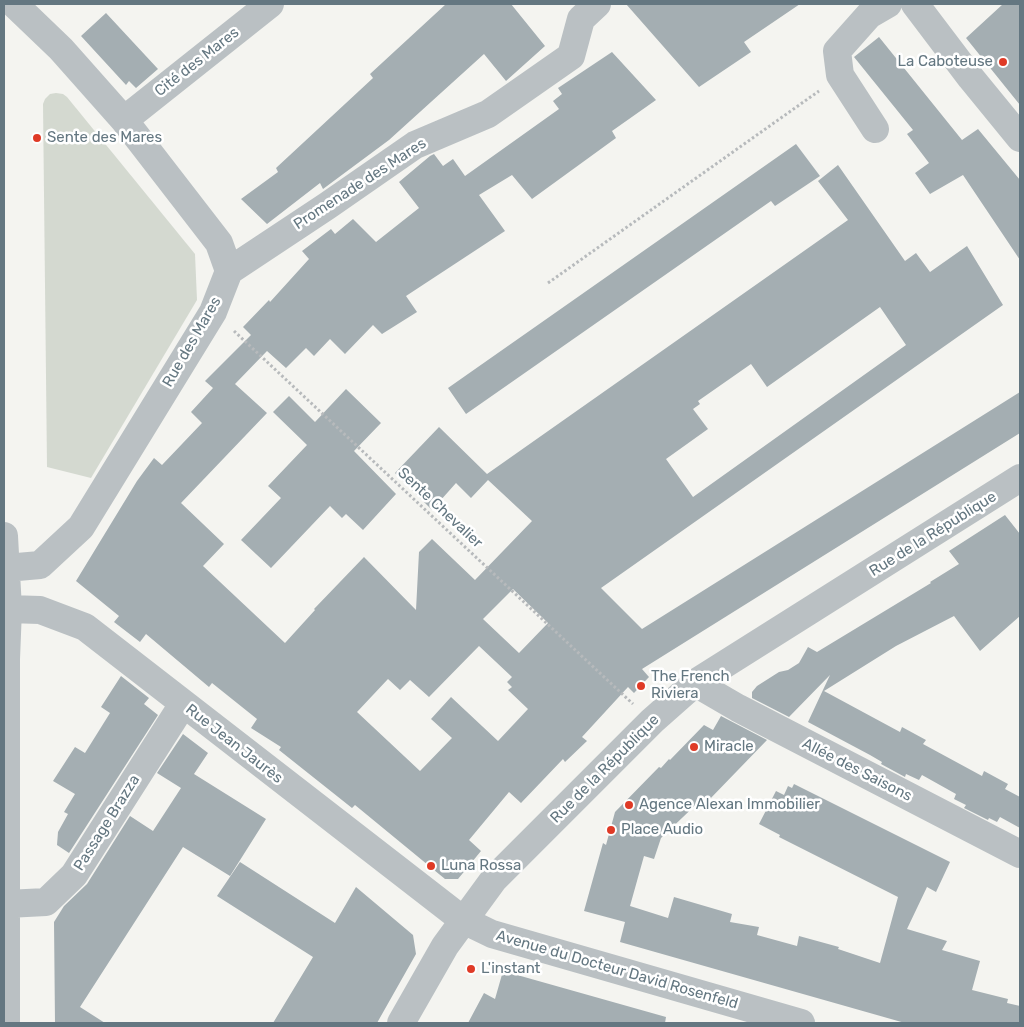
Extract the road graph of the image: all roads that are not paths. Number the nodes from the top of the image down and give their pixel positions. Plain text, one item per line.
1 (14, 4) edge
2 (270, 4) edge
3 (597, 4) edge
4 (888, 4) edge
5 (915, 4) edge
6 (124, 120) junction
7 (875, 129) dead end
8 (1020, 138) edge
9 (229, 271) junction
10 (1020, 478) edge
11 (4, 536) edge
12 (13, 594) edge
13 (695, 683) junction
14 (183, 704) junction
15 (1020, 854) edge
16 (7, 904) junction
17 (463, 920) junction
18 (6, 1023) edge
19 (401, 1023) edge
20 (801, 1023) edge

1 - 6 street
2 - 6 street, Cité des Mares
3 - 9 street, Promenade des Mares
4 - 7 street
5 - 8 street
6 - 9 street
9 - 12 street, Rue des Mares
10 - 13 street, Rue de la République
11 - 12 street
12 - 14 street, Rue Jean Jaurès
12 - 16 street
13 - 15 street, Allée des Saisons
13 - 17 street, Rue de la République
14 - 16 street, Passage Brazza
14 - 17 street, Rue Jean Jaurès
16 - 18 street
17 - 19 street, Rue de la République
17 - 20 street, Avenue du Docteur David Rosenfeld

